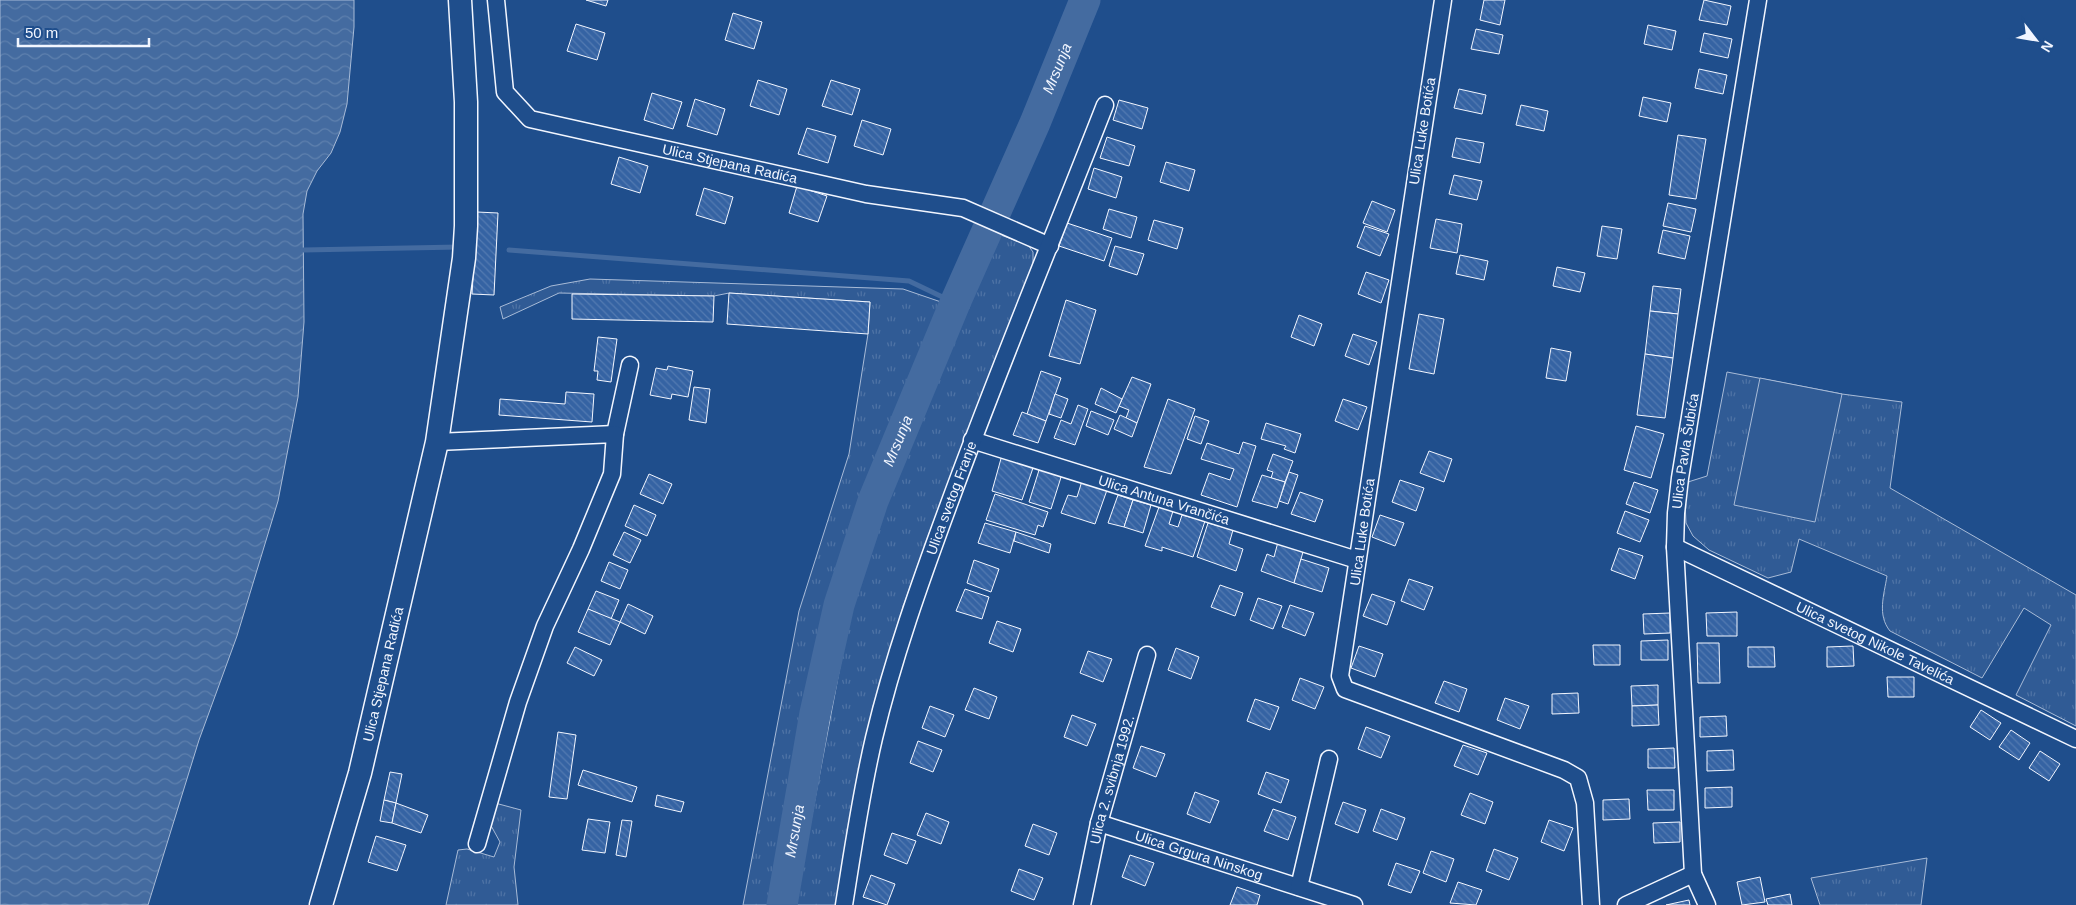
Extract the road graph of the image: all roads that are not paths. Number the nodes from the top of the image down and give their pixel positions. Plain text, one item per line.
1 (460, 0) edge
2 (496, 0) edge
3 (1443, 0) edge
4 (1758, 0) edge
5 (1104, 105) dead end
6 (1050, 246) junction
7 (630, 365) dead end
8 (616, 434) junction
9 (972, 440) junction
10 (436, 442) junction
11 (1675, 547) junction
12 (1357, 560) junction
13 (1147, 655) dead end
14 (2076, 739) edge
15 (1329, 759) dead end
16 (1099, 823) junction
17 (477, 844) dead end
18 (1694, 874) junction
19 (1299, 887) junction
20 (321, 905) edge
21 (844, 905) edge
22 (1082, 905) edge
23 (1354, 905) edge
24 (1591, 905) edge
25 (1626, 905) edge
26 (1707, 905) edge

1 - 10 main road, Ulica Stjepana Radića
2 - 6 street, Ulica Stjepana Radića
3 - 12 street, Ulica Luke Botića
4 - 11 street, Ulica Pavla Šubića
5 - 6 street, Ulica svetog Franje
6 - 9 street, Ulica svetog Franje
7 - 8 street
8 - 10 street
8 - 17 street
9 - 12 street, Ulica Antuna Vrančića
9 - 21 street, Ulica svetog Franje
10 - 20 main road, Ulica Stjepana Radića
11 - 14 street, Ulica svetog Nikole Tavelića
11 - 18 street, Ulica Pavla Šubića
12 - 24 street, Ulica Luke Botića
13 - 16 street, Ulica 2. svibnja 1992.
15 - 19 street
16 - 19 street, Ulica Grgura Ninskog
16 - 22 street, Ulica 2. svibnja 1992.
18 - 25 street
18 - 26 street, Ulica Pavla Šubića
19 - 23 street, Ulica Grgura Ninskog

